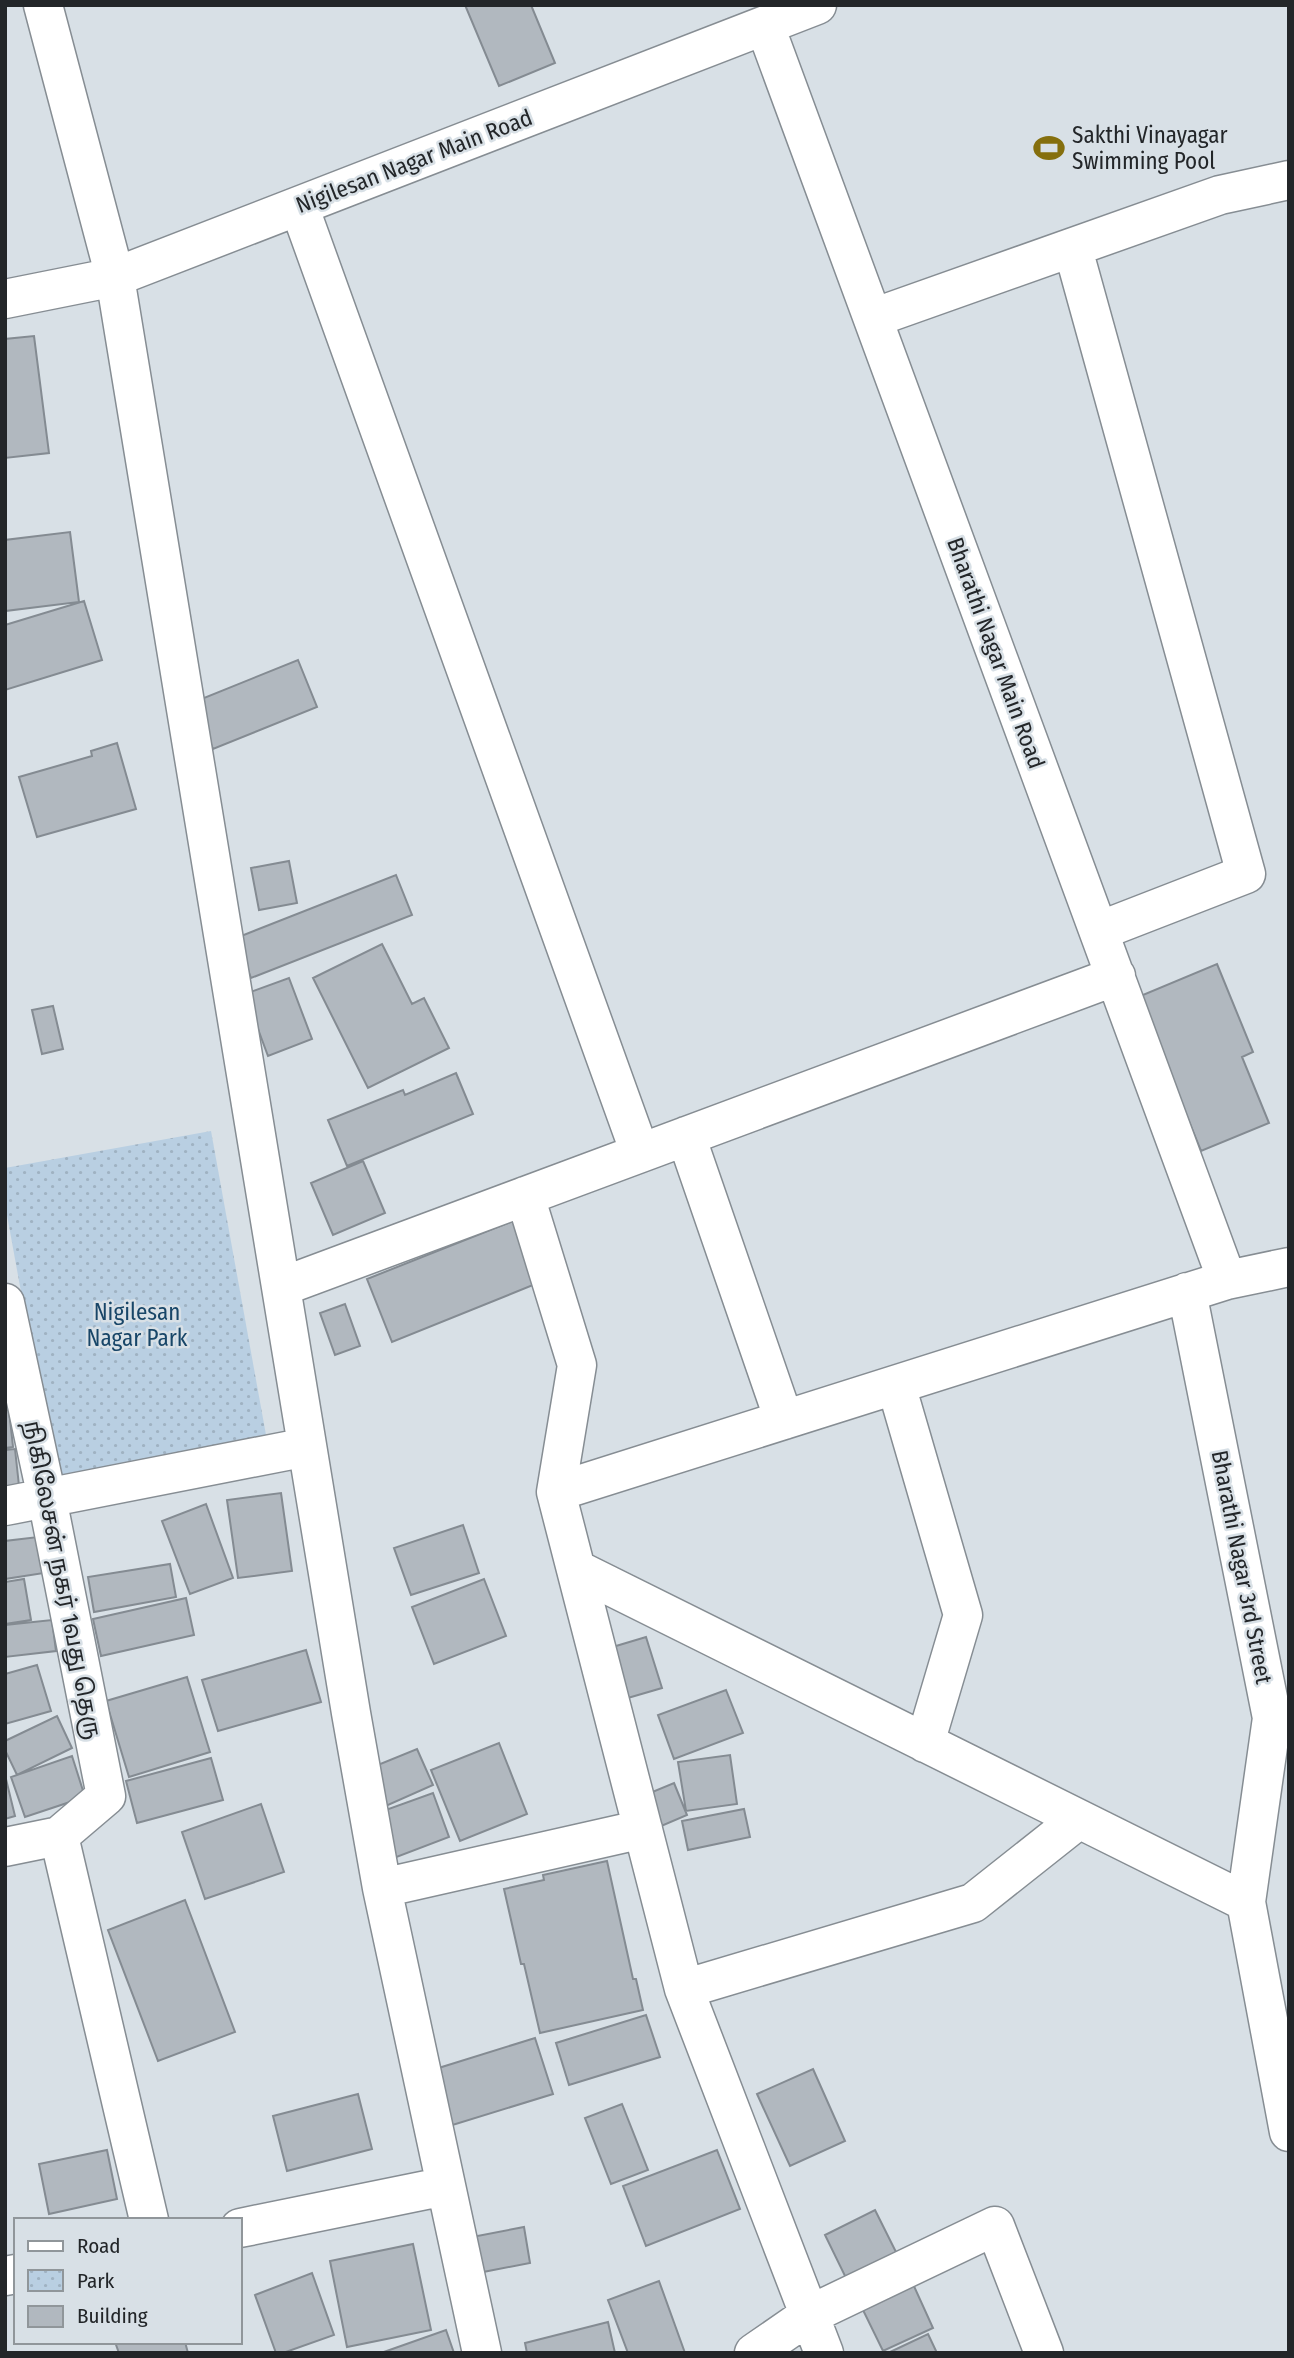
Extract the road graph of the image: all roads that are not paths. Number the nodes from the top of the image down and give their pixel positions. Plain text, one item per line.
1 (43, 5) edge
2 (817, 5) edge
3 (765, 26) junction
4 (1289, 180) edge
5 (299, 206) junction
6 (1073, 249) junction
7 (115, 277) junction
8 (5, 299) edge
9 (873, 318) junction
10 (1098, 931) junction
11 (1116, 976) junction
12 (686, 1136) junction
13 (640, 1153) junction
14 (525, 1196) junction
15 (1289, 1267) edge
16 (1227, 1280) junction
17 (281, 1287) junction
18 (1187, 1292) junction
19 (5, 1303) edge
20 (896, 1385) junction
21 (784, 1420) junction
22 (307, 1447) junction
23 (556, 1492) junction
24 (47, 1498) junction
25 (5, 1506) edge
26 (576, 1569) junction
27 (925, 1743) junction
28 (1079, 1819) junction
29 (643, 1829) junction
30 (58, 1836) junction
31 (5, 1847) edge
32 (382, 1888) junction
33 (1246, 1902) junction
34 (684, 1989) junction
35 (1289, 2132) edge
36 (446, 2186) junction
37 (149, 2218) edge
38 (242, 2228) edge
39 (809, 2315) junction
40 (482, 2353) edge
41 (754, 2353) edge
42 (824, 2353) edge
43 (1044, 2353) edge

1 - 7 street
2 - 3 street, Nigilesan Nagar Main Road
3 - 5 street, Nigilesan Nagar Main Road
3 - 9 street, Bharathi Nagar Main Road
4 - 6 street
5 - 7 street, Nigilesan Nagar Main Road
5 - 13 street
6 - 9 street
6 - 10 street
7 - 8 street, Nigilesan Nagar Main Road
7 - 17 street
9 - 10 street, Bharathi Nagar Main Road
10 - 11 street, Bharathi Nagar Main Road
11 - 12 street
11 - 16 street, Bharathi Nagar Main Road
12 - 13 street
12 - 21 street
13 - 14 street
14 - 17 street
14 - 23 street
15 - 16 street
16 - 18 street
17 - 22 street
18 - 20 street
18 - 33 street, Bharathi Nagar 3rd Street
19 - 24 street, நிகிலேசன் நகர் 1வது தெரு
20 - 21 street
20 - 27 street
21 - 23 street
22 - 24 street
22 - 32 street
23 - 26 street
24 - 25 street
24 - 30 street, நிகிலேசன் நகர் 1வது தெரு
26 - 27 street
26 - 29 street
27 - 28 street
28 - 33 street
28 - 34 street
29 - 32 street
29 - 34 street
30 - 31 street
30 - 37 street
32 - 36 street
33 - 35 street, Bharathi Nagar 3rd Street
34 - 39 street
36 - 38 street
36 - 40 street
39 - 41 street
39 - 42 street
39 - 43 street

